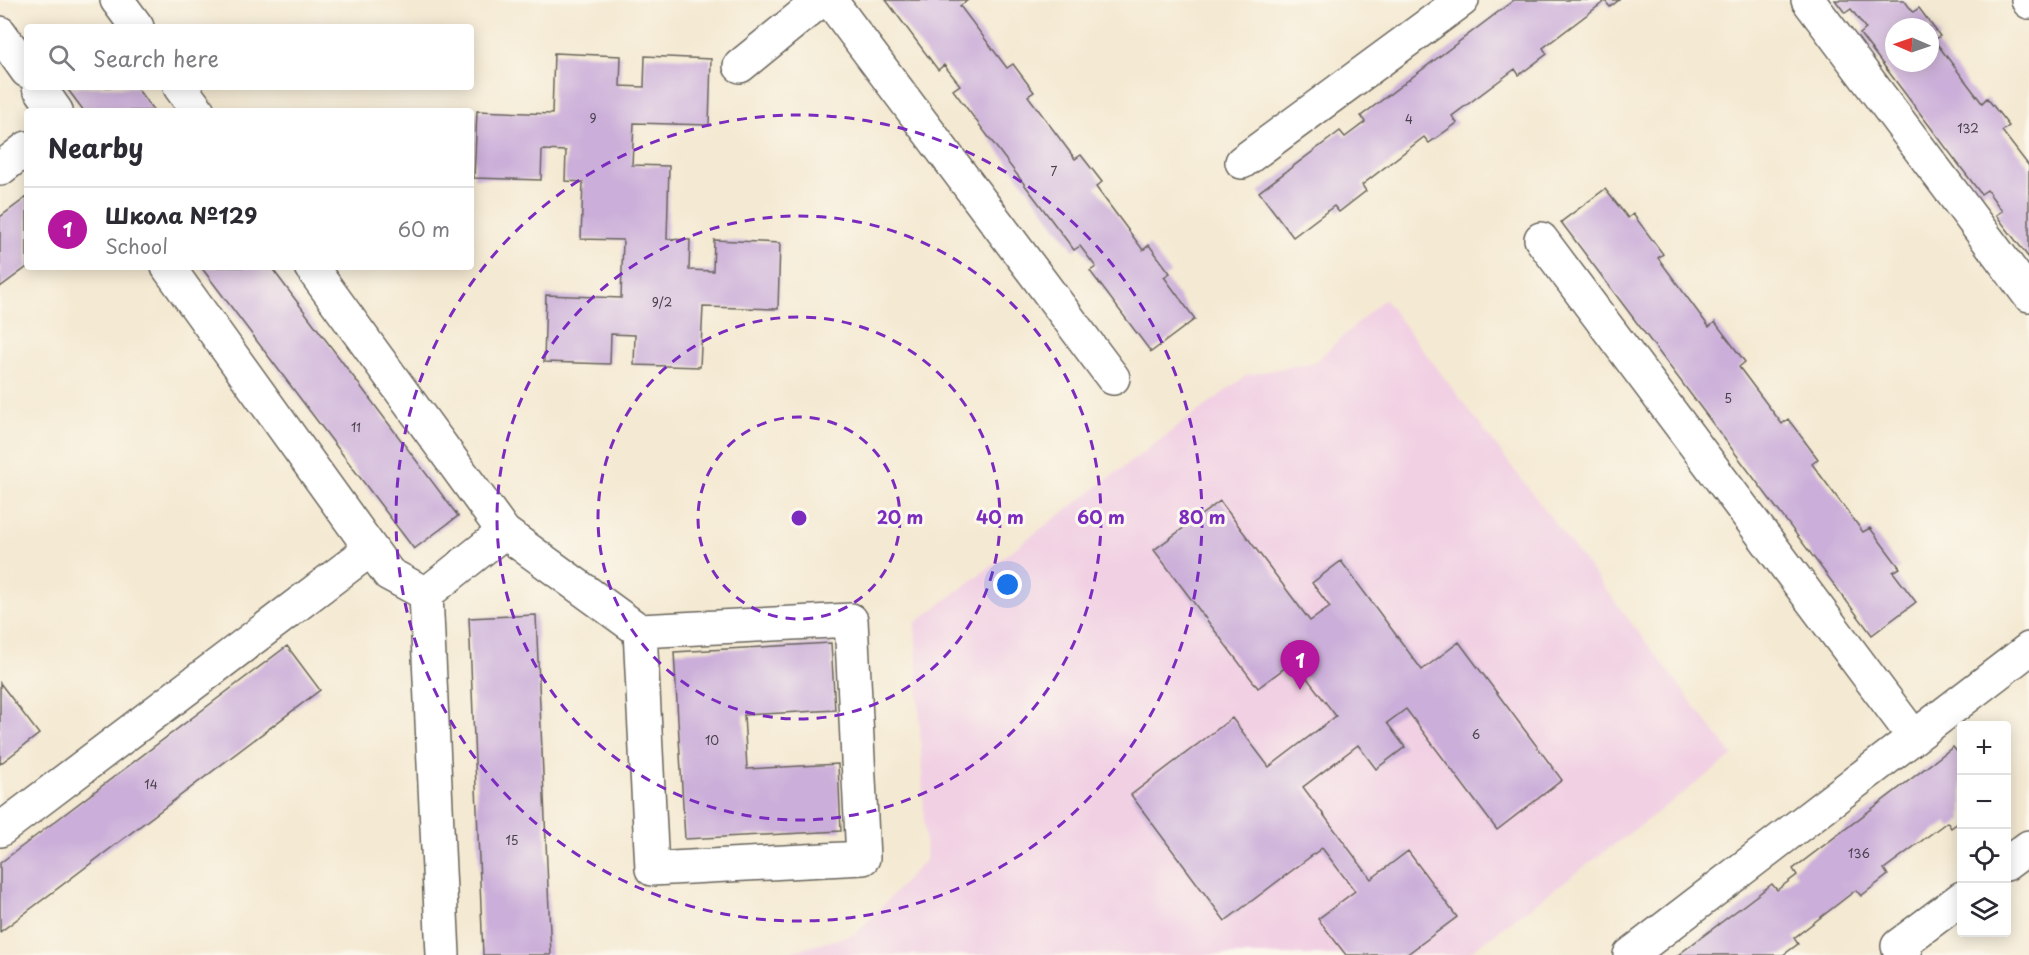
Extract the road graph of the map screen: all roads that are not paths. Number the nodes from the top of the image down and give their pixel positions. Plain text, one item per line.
1 (117, 0) edge
2 (821, 0) edge
3 (830, 0) edge
4 (1462, 0) edge
5 (1808, 0) edge
6 (135, 24) edge
7 (0, 33) edge
8 (740, 66) dead end
9 (24, 67) edge
10 (41, 90) edge
11 (182, 90) edge
12 (54, 108) edge
13 (196, 108) edge
14 (24, 150) edge
15 (1242, 162) dead end
16 (0, 169) edge
17 (1541, 239) dead end
18 (170, 270) edge
19 (313, 270) edge
20 (2029, 295) edge
21 (1113, 378) dead end
22 (504, 532) junction
23 (371, 549) junction
24 (426, 594) junction
25 (640, 631) junction
26 (2029, 649) edge
27 (1914, 737) junction
28 (2, 824) edge
29 (2029, 847) edge
30 (2011, 861) edge
31 (1957, 902) edge
32 (1896, 952) edge
33 (443, 955) edge
34 (1630, 955) edge

1 - 6 lane
2 - 8 lane
3 - 21 lane
4 - 15 lane
5 - 20 lane
7 - 9 lane
10 - 12 lane
11 - 13 lane
14 - 16 lane
17 - 27 lane
18 - 23 lane
19 - 22 lane
22 - 24 lane
22 - 25 lane
23 - 24 lane
23 - 28 lane
24 - 33 lane
25 - 25 lane
26 - 27 lane
27 - 34 lane
29 - 30 lane
31 - 32 lane

